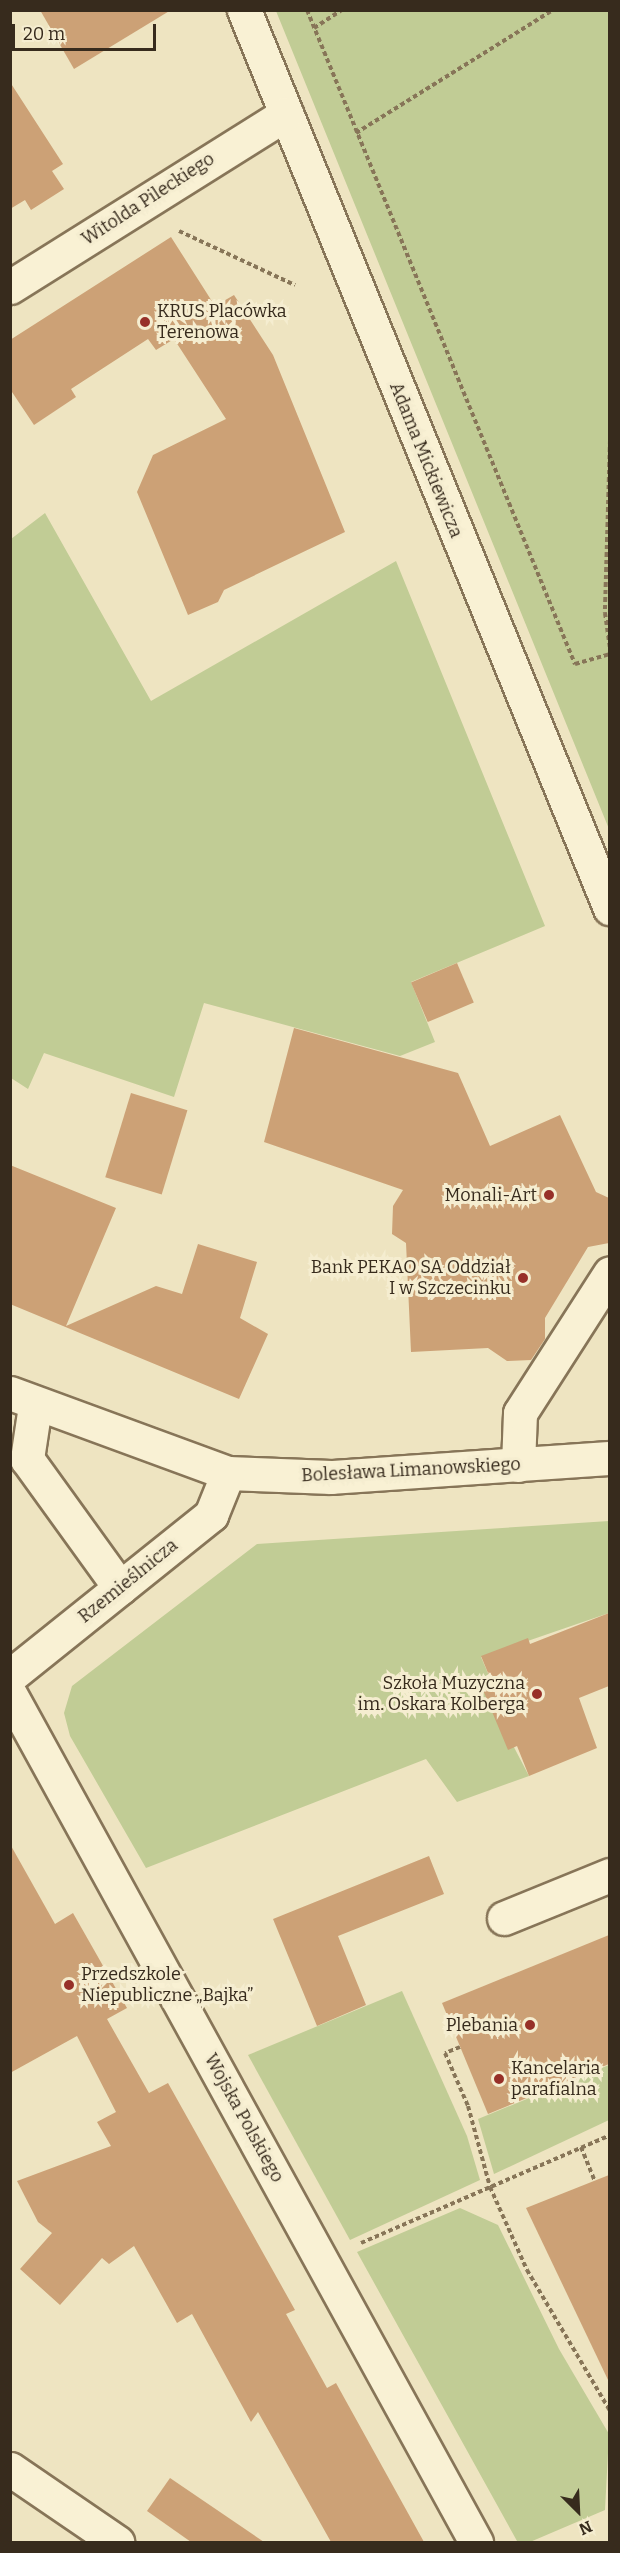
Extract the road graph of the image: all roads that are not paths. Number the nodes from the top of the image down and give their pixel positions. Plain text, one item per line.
1 (244, 10) edge
2 (286, 114) junction
3 (10, 287) edge
4 (609, 908) edge
5 (609, 1273) edge
6 (23, 1400) edge
7 (609, 1458) edge
8 (518, 1465) junction
9 (228, 1473) junction
10 (120, 1588) junction
11 (10, 1676) edge
12 (10, 1694) edge
13 (609, 1875) edge
14 (504, 1918) dead end
15 (10, 2469) edge
16 (117, 2542) edge
17 (476, 2542) edge

1 - 2 street, Adama Mickiewicza
2 - 3 street, Witolda Pileckiego
2 - 4 street, Adama Mickiewicza
5 - 8 street
6 - 9 street, Bolesława Limanowskiego
6 - 10 street
7 - 8 street, Bolesława Limanowskiego
8 - 9 street, Bolesława Limanowskiego
9 - 10 street, Rzemieślnicza
10 - 11 street, Rzemieślnicza
12 - 17 street, Wojska Polskiego
13 - 14 street
15 - 16 street

